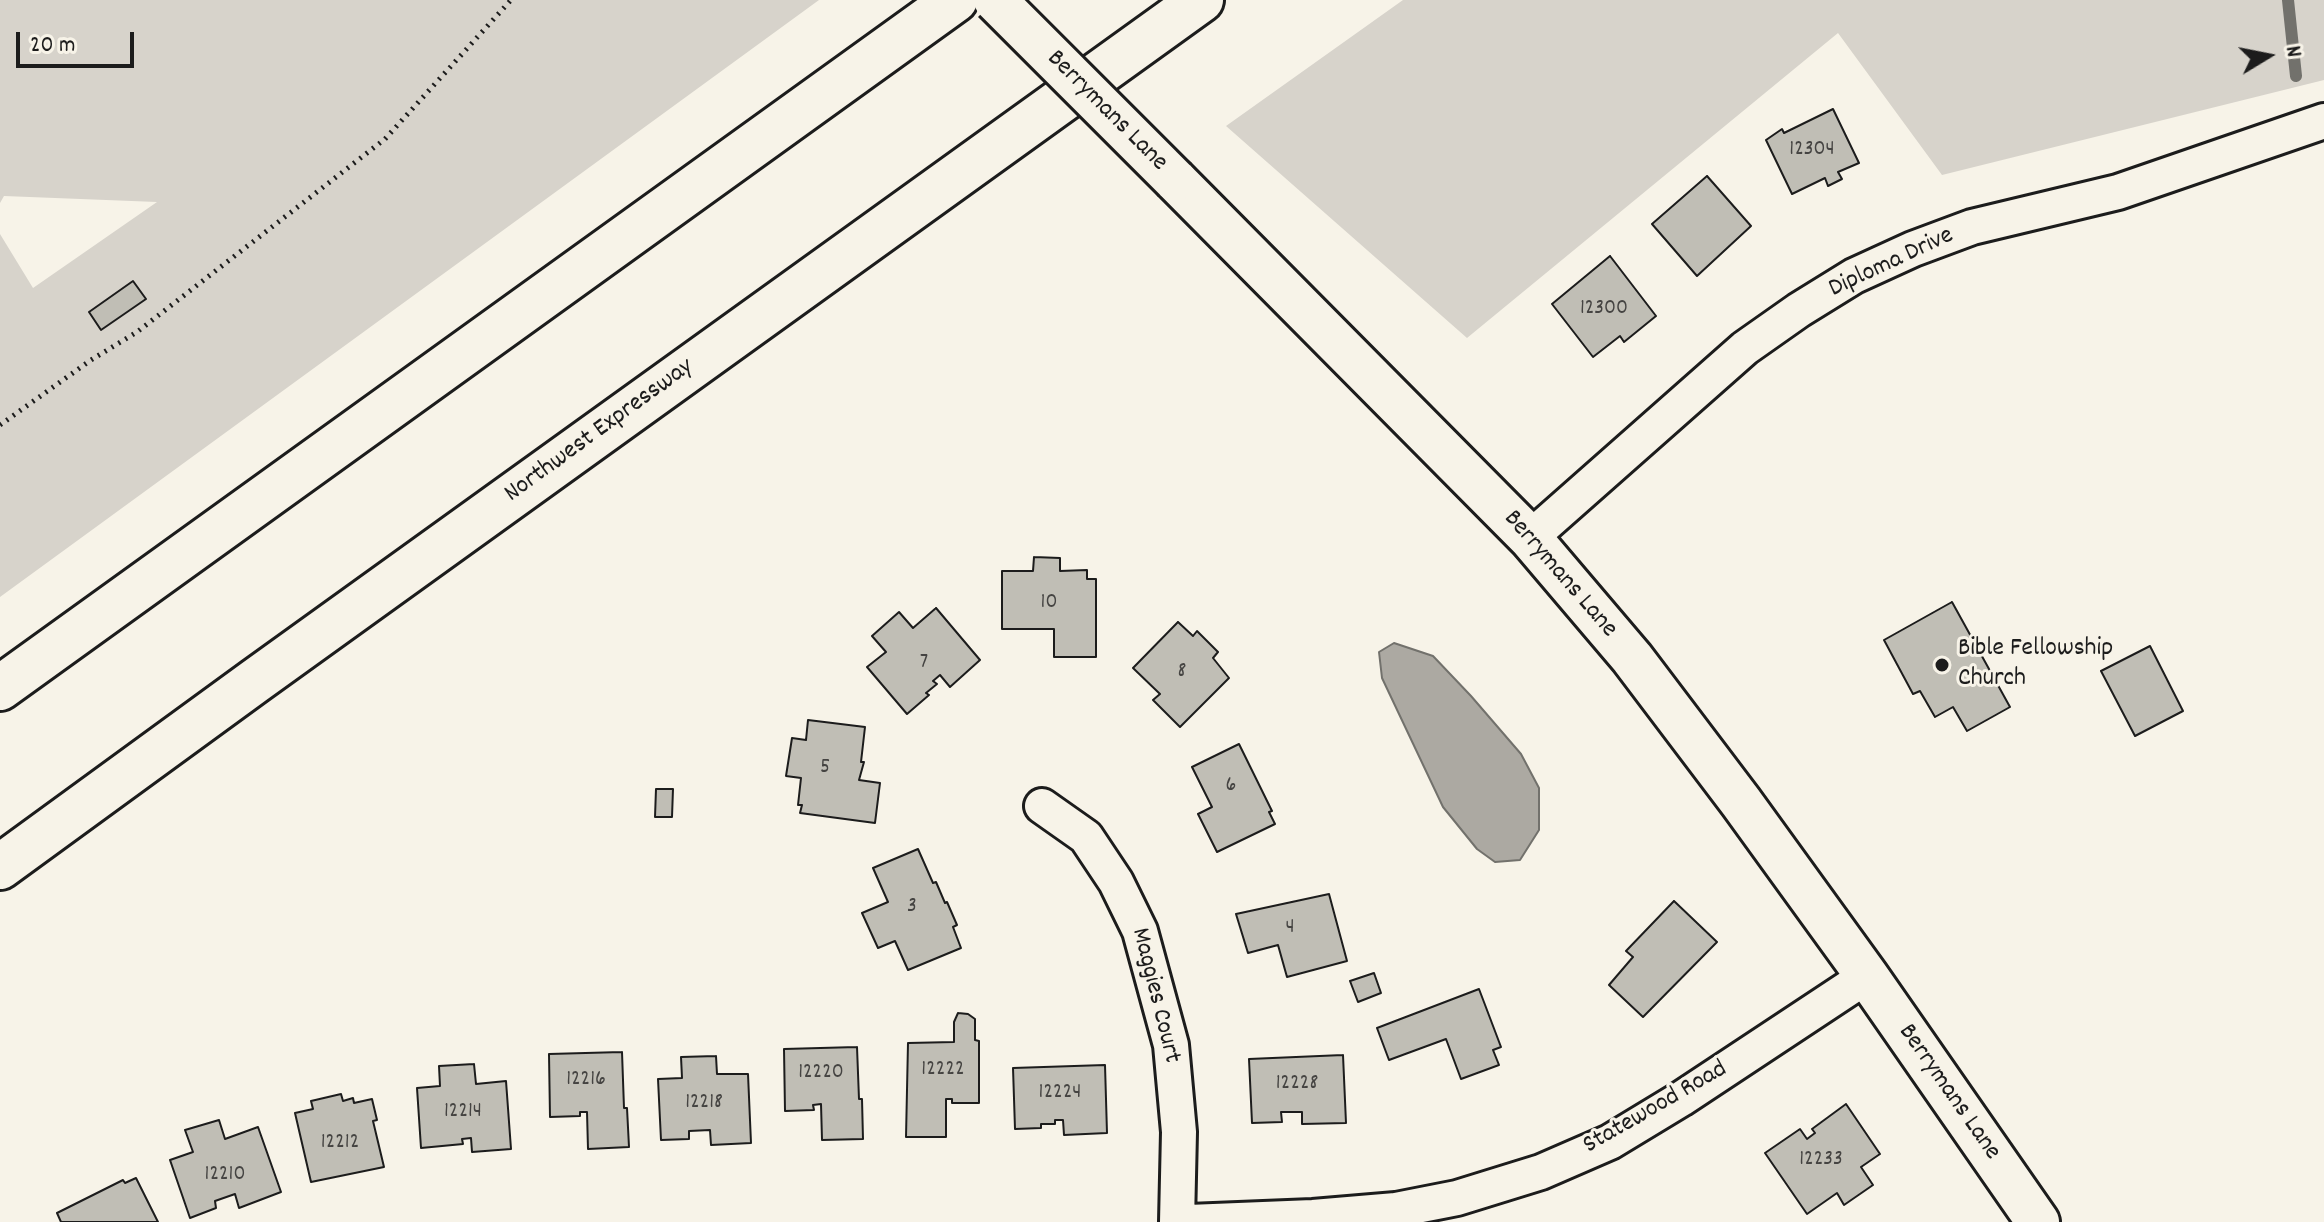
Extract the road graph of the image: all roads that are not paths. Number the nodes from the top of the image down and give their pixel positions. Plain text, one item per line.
1 (955, 0) edge
2 (995, 0) edge
3 (1201, 0) edge
4 (2324, 121) edge
5 (1530, 538) junction
6 (0, 688) edge
7 (1042, 806) dead end
8 (0, 867) edge
9 (1867, 976) junction
10 (1177, 1222) edge
11 (1189, 1222) edge
12 (2038, 1222) edge

1 - 6 highway
2 - 5 street, Berrymans Lane, bridge
3 - 8 highway, Northwest Expressway
4 - 5 street, Diploma Drive
5 - 9 street, Berrymans Lane
7 - 10 street, Maggies Court
9 - 11 street, Statewood Road
9 - 12 street, Berrymans Lane

